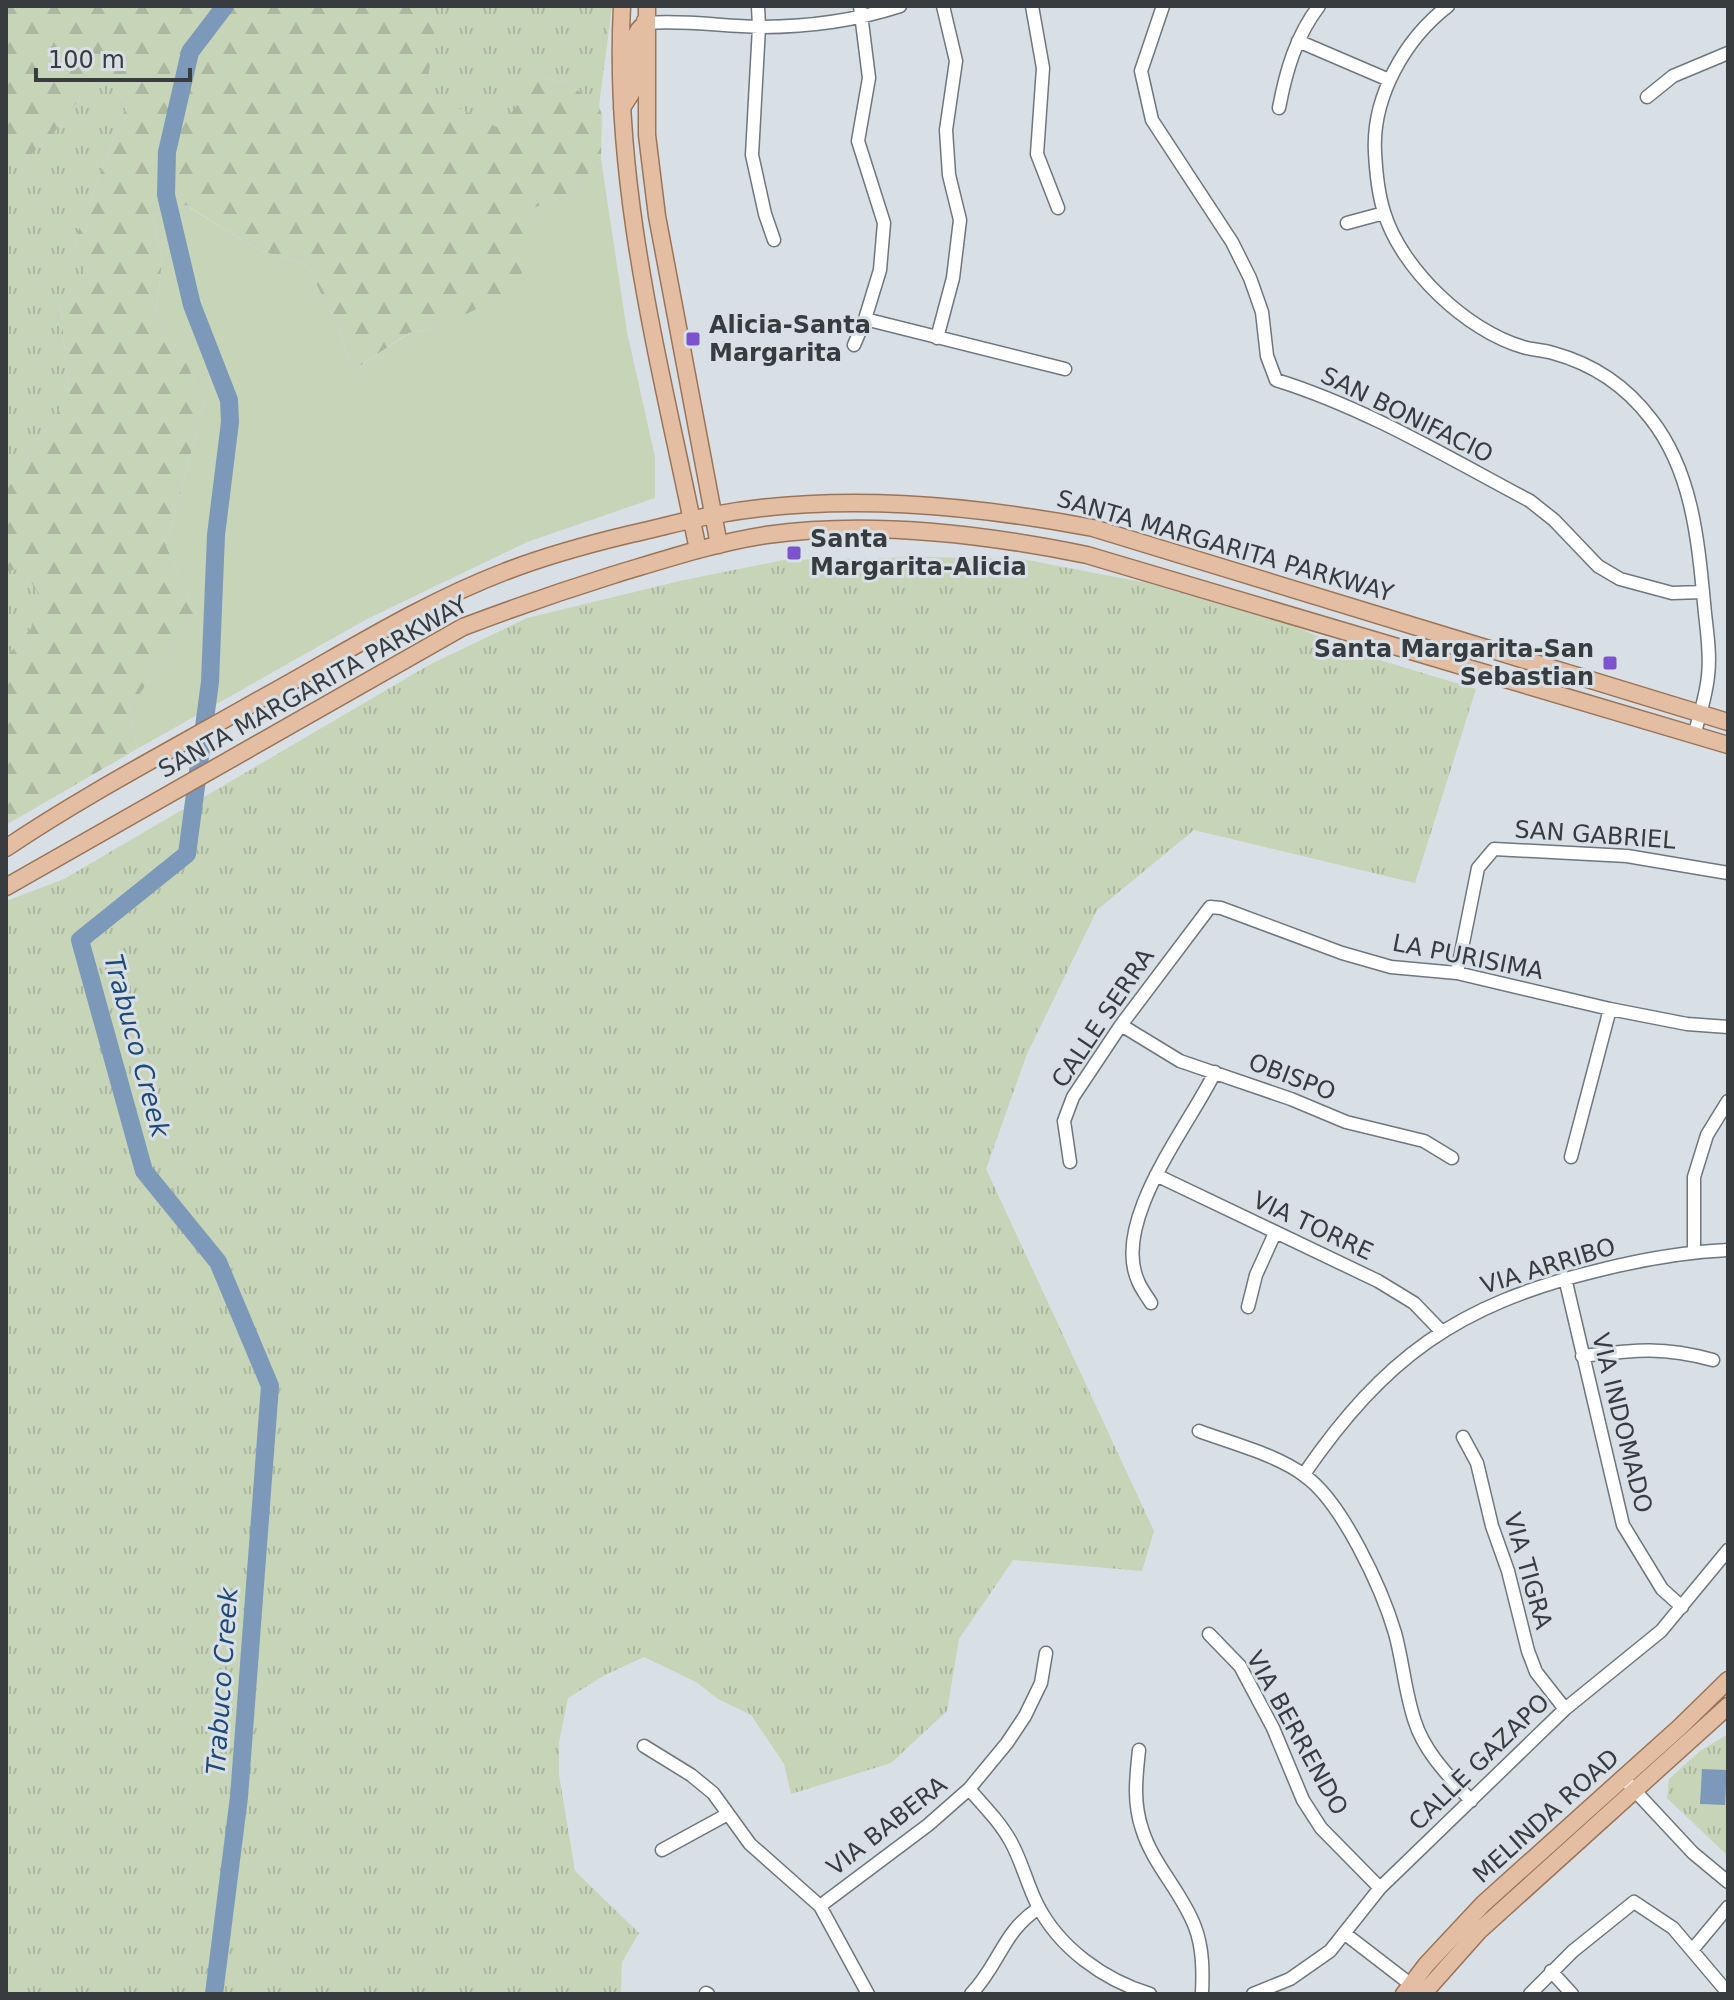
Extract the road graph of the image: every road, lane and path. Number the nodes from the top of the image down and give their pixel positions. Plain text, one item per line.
1 (622, 6) edge
2 (636, 6) edge
3 (758, 6) edge
4 (900, 6) edge
5 (943, 6) edge
6 (1032, 6) edge
7 (1163, 6) edge
8 (1319, 6) edge
9 (1448, 6) edge
10 (861, 12) edge
11 (647, 14) edge
12 (759, 27) junction
13 (1298, 41) junction
14 (1728, 53) edge
15 (1389, 80) junction
16 (1647, 97) dead end
17 (1279, 108) dead end
18 (622, 109) junction
19 (1058, 208) dead end
20 (1384, 213) junction
21 (1347, 223) dead end
22 (774, 240) dead end
23 (865, 319) junction
24 (937, 338) junction
25 (854, 345) dead end
26 (1065, 369) dead end
27 (715, 515) junction
28 (692, 520) junction
29 (719, 545) junction
30 (698, 550) junction
31 (1703, 592) junction
32 (1701, 713) junction
33 (1728, 722) edge
34 (1694, 735) junction
35 (1728, 745) edge
36 (11, 844) edge
37 (1728, 873) edge
38 (6, 887) edge
39 (1207, 909) joint
40 (1457, 973) junction
41 (1610, 1009) junction
42 (1121, 1025) junction
43 (1728, 1027) edge
44 (1215, 1072) junction
45 (1728, 1101) edge
46 (1571, 1157) dead end
47 (1452, 1158) dead end
48 (1070, 1162) dead end
49 (1156, 1175) junction
50 (1275, 1233) junction
51 (1728, 1250) edge
52 (1694, 1251) junction
53 (1565, 1278) junction
54 (1151, 1303) dead end
55 (1248, 1307) dead end
56 (1441, 1331) junction
57 (1582, 1356) junction
58 (1713, 1360) dead end
59 (1199, 1431) dead end
60 (1463, 1437) dead end
61 (1304, 1474) junction
62 (1728, 1550) edge
63 (1682, 1607) junction
64 (1209, 1634) dead end
65 (1046, 1653) dead end
66 (1728, 1680) edge
67 (1728, 1706) edge
68 (1565, 1709) junction
69 (644, 1746) dead end
70 (1139, 1750) dead end
71 (1623, 1778) junction
72 (969, 1789) junction
73 (1634, 1791) junction
74 (1471, 1801) junction
75 (728, 1814) junction
76 (662, 1850) dead end
77 (1728, 1882) edge
78 (1380, 1888) junction
79 (820, 1906) junction
80 (1728, 1907) edge
81 (1039, 1908) junction
82 (1344, 1933) junction
83 (1693, 1949) junction
84 (1551, 1971) junction
85 (1129, 1991) edge
86 (1269, 1991) edge
87 (1415, 1992) edge
88 (1728, 1993) edge
89 (868, 1994) edge
90 (971, 1994) edge
91 (1150, 1994) edge
92 (1202, 1994) edge
93 (1253, 1994) edge
94 (1530, 1994) edge
95 (1572, 1994) edge

1 - 18 main road
2 - 11 main road
3 - 12 street
4 - 10 street
5 - 24 street
6 - 19 street
7 - 31 street, SAN BONIFACIO
8 - 13 street
9 - 15 street
10 - 12 street
10 - 23 street
11 - 12 street
11 - 18 main road
11 - 27 main road
12 - 22 street
13 - 15 street
13 - 17 street
14 - 16 street
15 - 20 street
18 - 28 main road
20 - 21 street
20 - 31 street
23 - 24 street
23 - 25 street
24 - 26 street
27 - 28 main road, SANTA MARGARITA PARKWAY
27 - 29 main road
27 - 32 main road, SANTA MARGARITA PARKWAY
28 - 30 main road
28 - 36 main road, SANTA MARGARITA PARKWAY
29 - 30 main road, SANTA MARGARITA PARKWAY
29 - 34 main road, SANTA MARGARITA PARKWAY
30 - 38 main road, SANTA MARGARITA PARKWAY
31 - 32 street
32 - 33 main road, SANTA MARGARITA PARKWAY
32 - 34 street
34 - 35 main road, SANTA MARGARITA PARKWAY
37 - 40 street, SAN GABRIEL
39 - 40 street, LA PURISIMA
39 - 42 street, CALLE SERRA
40 - 41 street, LA PURISIMA
41 - 43 street, LA PURISIMA
41 - 46 street
42 - 44 street, OBISPO
42 - 48 street, CALLE SERRA
44 - 47 street, OBISPO
44 - 49 street
45 - 52 street
49 - 50 street, VIA TORRE
49 - 54 street
50 - 55 street
50 - 56 street, VIA TORRE
51 - 52 street, VIA ARRIBO
52 - 53 street, VIA ARRIBO
53 - 56 street, VIA ARRIBO
53 - 57 street, VIA INDOMADO
56 - 61 street, VIA ARRIBO
57 - 58 street
57 - 63 street, VIA INDOMADO
59 - 61 street
60 - 68 street, VIA TIGRA
61 - 74 street
62 - 63 street, CALLE GAZAPO
63 - 68 street, CALLE GAZAPO
64 - 78 street, VIA BERRENDO
65 - 72 street, VIA BABERA
66 - 71 main road, MELINDA ROAD
67 - 73 main road, MELINDA ROAD
68 - 74 street, CALLE GAZAPO
69 - 75 street
70 - 92 street
71 - 73 street
71 - 87 main road, MELINDA ROAD
72 - 79 street, VIA BABERA
72 - 81 street
73 - 77 street
73 - 87 main road, MELINDA ROAD
74 - 78 street, CALLE GAZAPO
75 - 76 street
75 - 79 street
78 - 82 street, CALLE GAZAPO
79 - 89 street
80 - 83 street
81 - 85 street
81 - 90 street
82 - 86 street, CALLE GAZAPO
82 - 87 street
83 - 84 street
83 - 88 street
84 - 94 street
84 - 95 street
85 - 91 street
86 - 93 street, CALLE GAZAPO

